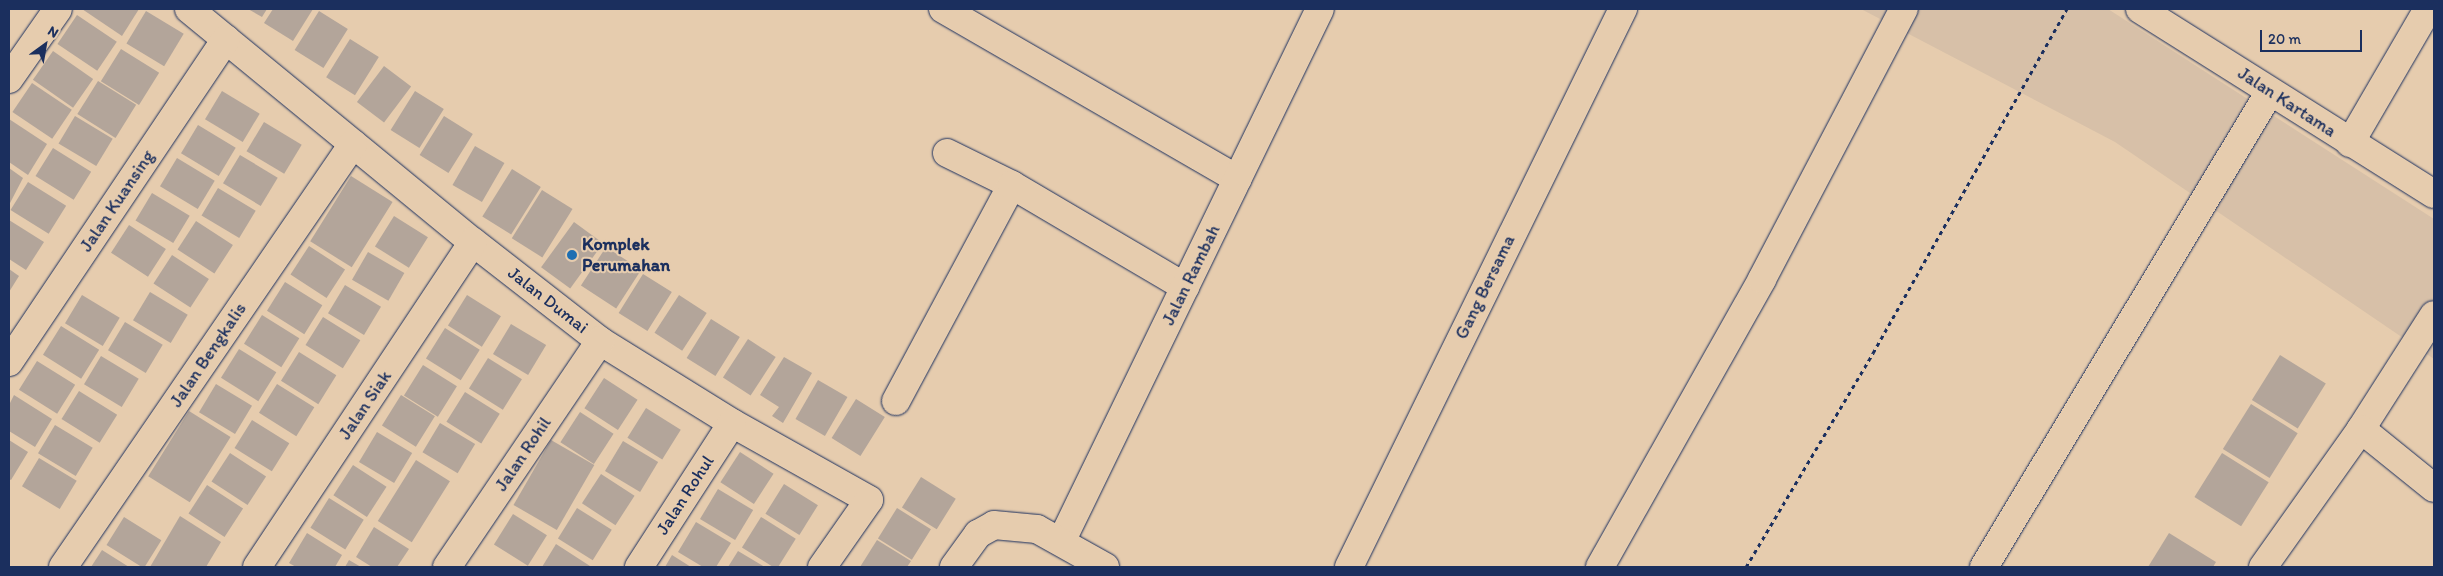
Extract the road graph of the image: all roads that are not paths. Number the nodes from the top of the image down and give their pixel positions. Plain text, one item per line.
1 (58, 9) edge
2 (189, 9) edge
3 (943, 9) edge
4 (1320, 9) edge
5 (1623, 9) edge
6 (1904, 9) edge
7 (2140, 9) edge
8 (2428, 9) edge
9 (226, 40) junction
10 (9, 79) edge
11 (2269, 93) junction
12 (2350, 142) junction
13 (353, 144) junction
14 (947, 153) dead end
15 (1238, 179) junction
16 (1012, 185) junction
17 (2434, 194) edge
18 (473, 242) junction
19 (1185, 287) junction
20 (2434, 315) edge
21 (600, 341) junction
22 (9, 362) edge
23 (896, 401) dead end
24 (732, 423) junction
25 (2361, 428) junction
26 (2434, 488) edge
27 (1062, 540) junction
28 (63, 567) edge
29 (258, 567) edge
30 (446, 567) edge
31 (639, 567) edge
32 (822, 567) edge
33 (954, 567) edge
34 (1105, 567) edge
35 (1349, 567) edge
36 (1600, 567) edge
37 (1984, 567) edge
38 (2263, 567) edge

1 - 10 street
2 - 9 street, Jalan Dumai
3 - 15 street
4 - 15 street, Jalan Rambah
5 - 35 street, Gang Bersama
6 - 36 street
7 - 11 street, Jalan Kartama
8 - 12 street
9 - 13 street, Jalan Dumai
9 - 22 street, Jalan Kuansing
11 - 12 street, Jalan Kartama
11 - 37 street
12 - 17 street, Jalan Kartama
13 - 18 street, Jalan Dumai
13 - 28 street, Jalan Bengkalis
14 - 16 street
15 - 19 street, Jalan Rambah
16 - 19 street
16 - 23 street
18 - 21 street, Jalan Dumai
18 - 29 street, Jalan Siak
19 - 27 street, Jalan Rambah
20 - 25 street
21 - 24 street, Jalan Dumai
21 - 30 street, Jalan Rohil
24 - 31 street, Jalan Rohul
24 - 32 street, Jalan Dumai
25 - 26 street
25 - 38 street
27 - 33 street
27 - 34 street

